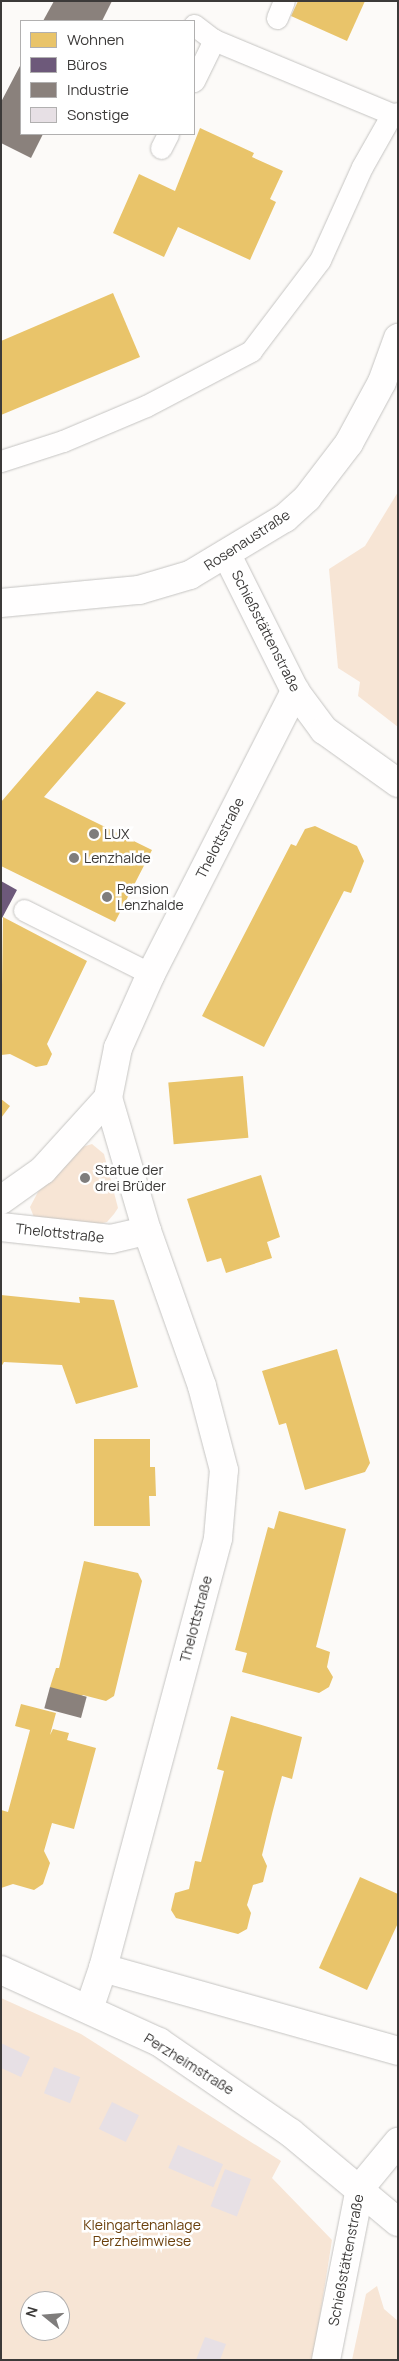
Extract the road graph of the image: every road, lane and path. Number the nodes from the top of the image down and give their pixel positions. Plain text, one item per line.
1 (195, 27) edge
2 (214, 40) junction
3 (195, 79) edge
4 (395, 113) edge
5 (398, 338) edge
6 (1, 461) edge
7 (227, 555) junction
8 (1, 603) edge
9 (295, 691) junction
10 (398, 783) edge
11 (24, 910) dead end
12 (151, 974) junction
13 (108, 1098) junction
14 (1, 1200) edge
15 (1, 1227) edge
16 (147, 1231) junction
17 (103, 1968) junction
18 (1, 1970) edge
19 (89, 2009) junction
20 (398, 2051) edge
21 (398, 2142) edge
22 (360, 2188) junction
23 (398, 2222) edge
24 (326, 2360) edge

1 - 2 lane
2 - 3 lane
2 - 4 lane
4 - 6 lane
5 - 7 street, Rosenaustraße
7 - 8 street, Rosenaustraße
7 - 9 street, Schießstättenstraße
9 - 10 street, Schießstättenstraße
9 - 12 street, Thelottstraße
11 - 12 lane
12 - 13 street, Thelottstraße
13 - 14 street
13 - 16 street, Thelottstraße
15 - 16 street, Thelottstraße
16 - 17 street, Thelottstraße
17 - 19 street, Thelottstraße
17 - 20 street
18 - 19 street, Perzheimstraße
19 - 22 street, Perzheimstraße
21 - 22 street, Schießstättenstraße
22 - 23 street, Perzheimstraße
22 - 24 street, Schießstättenstraße

